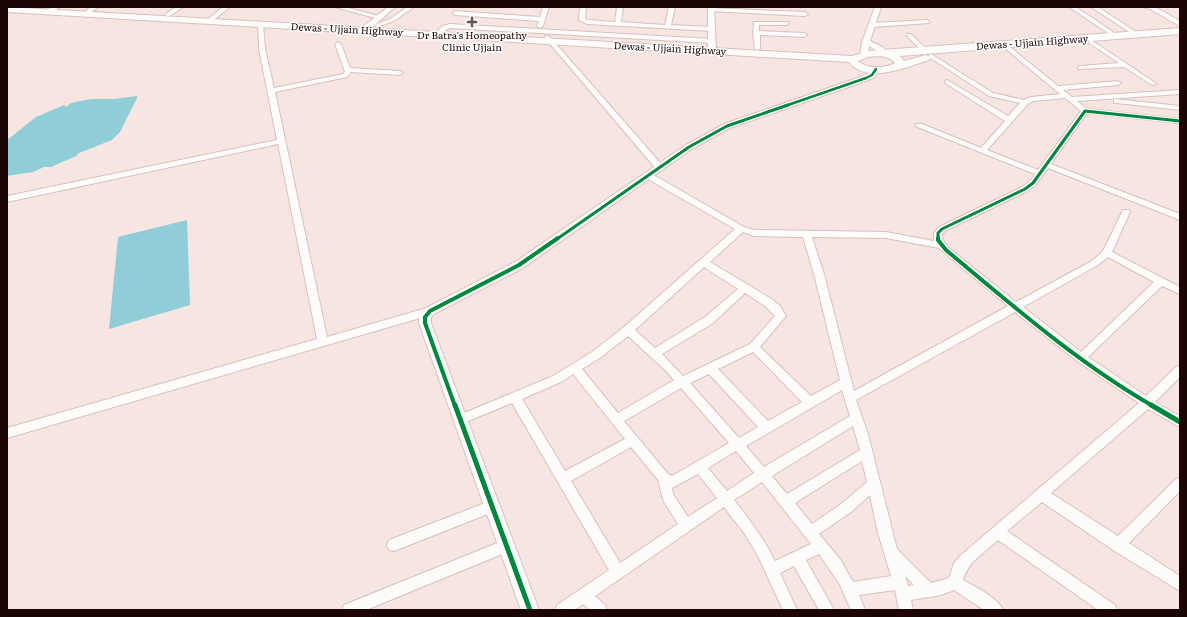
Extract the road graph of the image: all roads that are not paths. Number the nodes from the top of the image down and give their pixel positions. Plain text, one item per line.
1 (26, 7) edge
2 (180, 7) edge
3 (218, 7) edge
4 (227, 7) edge
5 (338, 7) edge
6 (392, 7) edge
7 (398, 7) edge
8 (411, 7) edge
9 (460, 7) edge
10 (494, 7) edge
11 (546, 7) edge
12 (583, 7) edge
13 (620, 7) edge
14 (672, 7) edge
15 (878, 7) edge
16 (1072, 7) edge
17 (1094, 7) edge
18 (1145, 7) edge
19 (711, 8) edge
20 (7, 9) edge
21 (48, 9) edge
22 (92, 9) edge
23 (455, 13) junction
24 (805, 14) dead end
25 (168, 15) junction
26 (487, 16) junction
27 (207, 19) junction
28 (542, 19) junction
29 (927, 22) dead end
30 (618, 23) junction
31 (786, 23) dead end
32 (260, 24) junction
33 (1180, 24) edge
34 (873, 25) junction
35 (333, 26) junction
36 (372, 26) junction
37 (668, 26) junction
38 (442, 29) junction
39 (711, 29) junction
40 (539, 30) junction
41 (1180, 31) edge
42 (756, 33) junction
43 (1136, 34) junction
44 (1180, 34) edge
45 (804, 35) dead end
46 (909, 35) dead end
47 (1116, 36) junction
48 (549, 39) junction
49 (866, 42) junction
50 (1091, 42) junction
51 (338, 44) dead end
52 (712, 46) junction
53 (1006, 46) junction
54 (757, 50) junction
55 (884, 54) junction
56 (928, 54) junction
57 (860, 57) junction
58 (1126, 65) junction
59 (898, 66) junction
60 (861, 67) junction
61 (1080, 68) dead end
62 (347, 70) junction
63 (876, 70) junction
64 (400, 73) dead end
65 (856, 81) junction
66 (947, 82) dead end
67 (1118, 83) dead end
68 (1154, 84) dead end
69 (1057, 88) junction
70 (270, 91) junction
71 (1180, 92) edge
72 (1168, 93) junction
73 (1180, 95) edge
74 (1097, 97) junction
75 (1068, 98) junction
76 (1024, 102) junction
77 (1180, 108) edge
78 (1085, 111) junction
79 (1009, 120) junction
80 (1180, 120) edge
81 (919, 126) dead end
82 (282, 141) junction
83 (982, 151) junction
84 (1046, 165) junction
85 (660, 168) junction
86 (1038, 173) junction
87 (649, 176) junction
88 (7, 199) edge
89 (1126, 212) dead end
90 (1180, 217) edge
91 (741, 229) junction
92 (807, 235) junction
93 (941, 245) junction
94 (1107, 253) junction
95 (704, 263) junction
96 (1161, 281) junction
97 (745, 288) junction
98 (1180, 291) edge
99 (1015, 307) junction
100 (430, 311) junction
101 (628, 330) junction
102 (323, 341) junction
103 (754, 347) junction
104 (654, 353) junction
105 (1080, 358) junction
106 (710, 368) junction
107 (575, 369) junction
108 (1180, 370) edge
109 (681, 382) junction
110 (846, 382) junction
111 (515, 397) junction
112 (850, 398) junction
113 (810, 402) junction
114 (1147, 403) junction
115 (857, 418) junction
116 (460, 419) junction
117 (616, 419) junction
118 (1180, 422) edge
119 (767, 428) junction
120 (7, 433) edge
121 (633, 440) junction
122 (738, 445) junction
123 (866, 452) junction
124 (700, 467) junction
125 (763, 474) junction
126 (564, 478) junction
127 (664, 478) junction
128 (1180, 483) edge
129 (873, 485) junction
130 (1041, 494) junction
131 (726, 499) junction
132 (786, 502) junction
133 (493, 506) junction
134 (687, 526) junction
135 (811, 532) junction
136 (997, 532) junction
137 (394, 545) dead end
138 (507, 545) junction
139 (1118, 545) junction
140 (821, 546) junction
141 (891, 553) junction
142 (797, 558) junction
143 (772, 570) junction
144 (618, 573) junction
145 (955, 583) junction
146 (1180, 584) edge
147 (902, 588) junction
148 (928, 589) junction
149 (850, 590) junction
150 (584, 595) junction
151 (987, 607) edge
152 (349, 610) edge
153 (530, 610) edge
154 (562, 610) edge
155 (600, 610) edge
156 (790, 610) edge
157 (827, 610) edge
158 (858, 610) edge
159 (906, 610) edge
160 (1110, 610) edge

1 - 21 main road, Dewas - Ujjain Highway
2 - 25 street
3 - 27 street
4 - 27 street
5 - 36 street
6 - 36 street
7 - 36 street
8 - 36 street
9 - 23 street
10 - 26 street
11 - 28 street
12 - 30 street
13 - 30 street
14 - 37 street
15 - 34 street
16 - 47 street
17 - 43 street
18 - 33 street
19 - 24 street
19 - 39 street
20 - 21 main road, Dewas - Ujjain Highway
21 - 22 main road, Dewas - Ujjain Highway
21 - 27 main road, Dewas - Ujjain Highway
22 - 25 main road, Dewas - Ujjain Highway
23 - 26 street
23 - 38 street
25 - 27 main road, Dewas - Ujjain Highway
26 - 28 street
27 - 32 main road, Dewas - Ujjain Highway
27 - 35 main road, Dewas - Ujjain Highway
28 - 40 street
29 - 34 street
30 - 37 street
31 - 42 street
32 - 35 main road, Dewas - Ujjain Highway
32 - 70 street
34 - 49 street
35 - 36 main road, Dewas - Ujjain Highway
36 - 38 main road, Dewas - Ujjain Highway
36 - 48 main road, Dewas - Ujjain Highway
37 - 39 street
38 - 40 street
38 - 48 main road, Dewas - Ujjain Highway
39 - 52 street
40 - 52 street
41 - 43 main road, Dewas - Ujjain Highway
42 - 45 street
42 - 54 street
43 - 47 main road, Dewas - Ujjain Highway
44 - 50 main road, Dewas - Ujjain Highway
46 - 56 street
47 - 53 main road, Dewas - Ujjain Highway
48 - 52 main road, Dewas - Ujjain Highway
48 - 85 street
49 - 55 street
49 - 57 street
50 - 53 main road, Dewas - Ujjain Highway
50 - 58 street
51 - 62 street
52 - 54 main road, Dewas - Ujjain Highway
52 - 57 main road, Dewas - Ujjain Highway
53 - 56 main road, Dewas - Ujjain Highway
53 - 69 street
54 - 57 main road, Dewas - Ujjain Highway
55 - 56 main road, Dewas - Ujjain Highway
55 - 57 main road, Dewas - Ujjain Highway
55 - 59 main road
56 - 59 main road, Dewas - Ujjain Highway
56 - 76 street
57 - 60 main road
58 - 61 street
58 - 68 street
59 - 63 main road, Dewas - Ujjain Highway
60 - 63 main road, Dewas - Ujjain Highway
60 - 65 street
62 - 64 street
62 - 70 street
63 - 65 street
65 - 85 street
66 - 79 street
67 - 69 street
69 - 75 street
70 - 82 street
71 - 72 street
72 - 73 street
72 - 74 street
74 - 75 street
74 - 77 street
75 - 76 street
75 - 78 street
76 - 79 street
78 - 80 street
78 - 84 street
79 - 83 street
81 - 83 street
82 - 88 street
82 - 102 street
83 - 86 street
84 - 86 street
84 - 90 street
85 - 87 street
86 - 93 street
87 - 91 street
87 - 100 street
89 - 94 street
91 - 92 street
91 - 95 street
92 - 93 street
92 - 110 street
93 - 99 street
94 - 96 street
94 - 99 street
95 - 97 street
95 - 101 street
96 - 98 street
96 - 105 street
97 - 103 street
97 - 104 street
99 - 105 street
99 - 112 street
100 - 102 street
100 - 116 street
101 - 104 street
101 - 107 street
102 - 120 street
103 - 106 street
103 - 113 street
104 - 109 street
105 - 114 street
106 - 109 street
106 - 119 street
107 - 111 street
107 - 117 street
108 - 114 street
109 - 117 street
109 - 122 street
110 - 112 street
110 - 113 street
111 - 116 street
111 - 126 street
112 - 115 street
113 - 119 street
114 - 118 street
114 - 130 street
115 - 123 street
115 - 125 street
116 - 133 street
117 - 121 street
119 - 122 street
121 - 126 street
121 - 127 street
122 - 124 street
122 - 125 street
123 - 129 street
123 - 132 street
124 - 127 street
124 - 131 street
125 - 131 street
125 - 132 street
126 - 144 street
127 - 134 street
128 - 139 street
129 - 135 street
129 - 141 street
130 - 136 street
130 - 139 street
131 - 134 street
131 - 143 street
132 - 135 street
133 - 137 street
133 - 138 street
134 - 144 street
135 - 140 street
136 - 145 street
136 - 160 street
138 - 152 street
138 - 153 street
139 - 146 street
140 - 142 street
140 - 149 street
141 - 147 street
141 - 148 street
142 - 143 street
142 - 157 street
143 - 156 street
144 - 150 street
145 - 148 street
145 - 151 street
147 - 148 street
147 - 149 street
147 - 159 street
149 - 158 street
150 - 154 street
150 - 155 street

